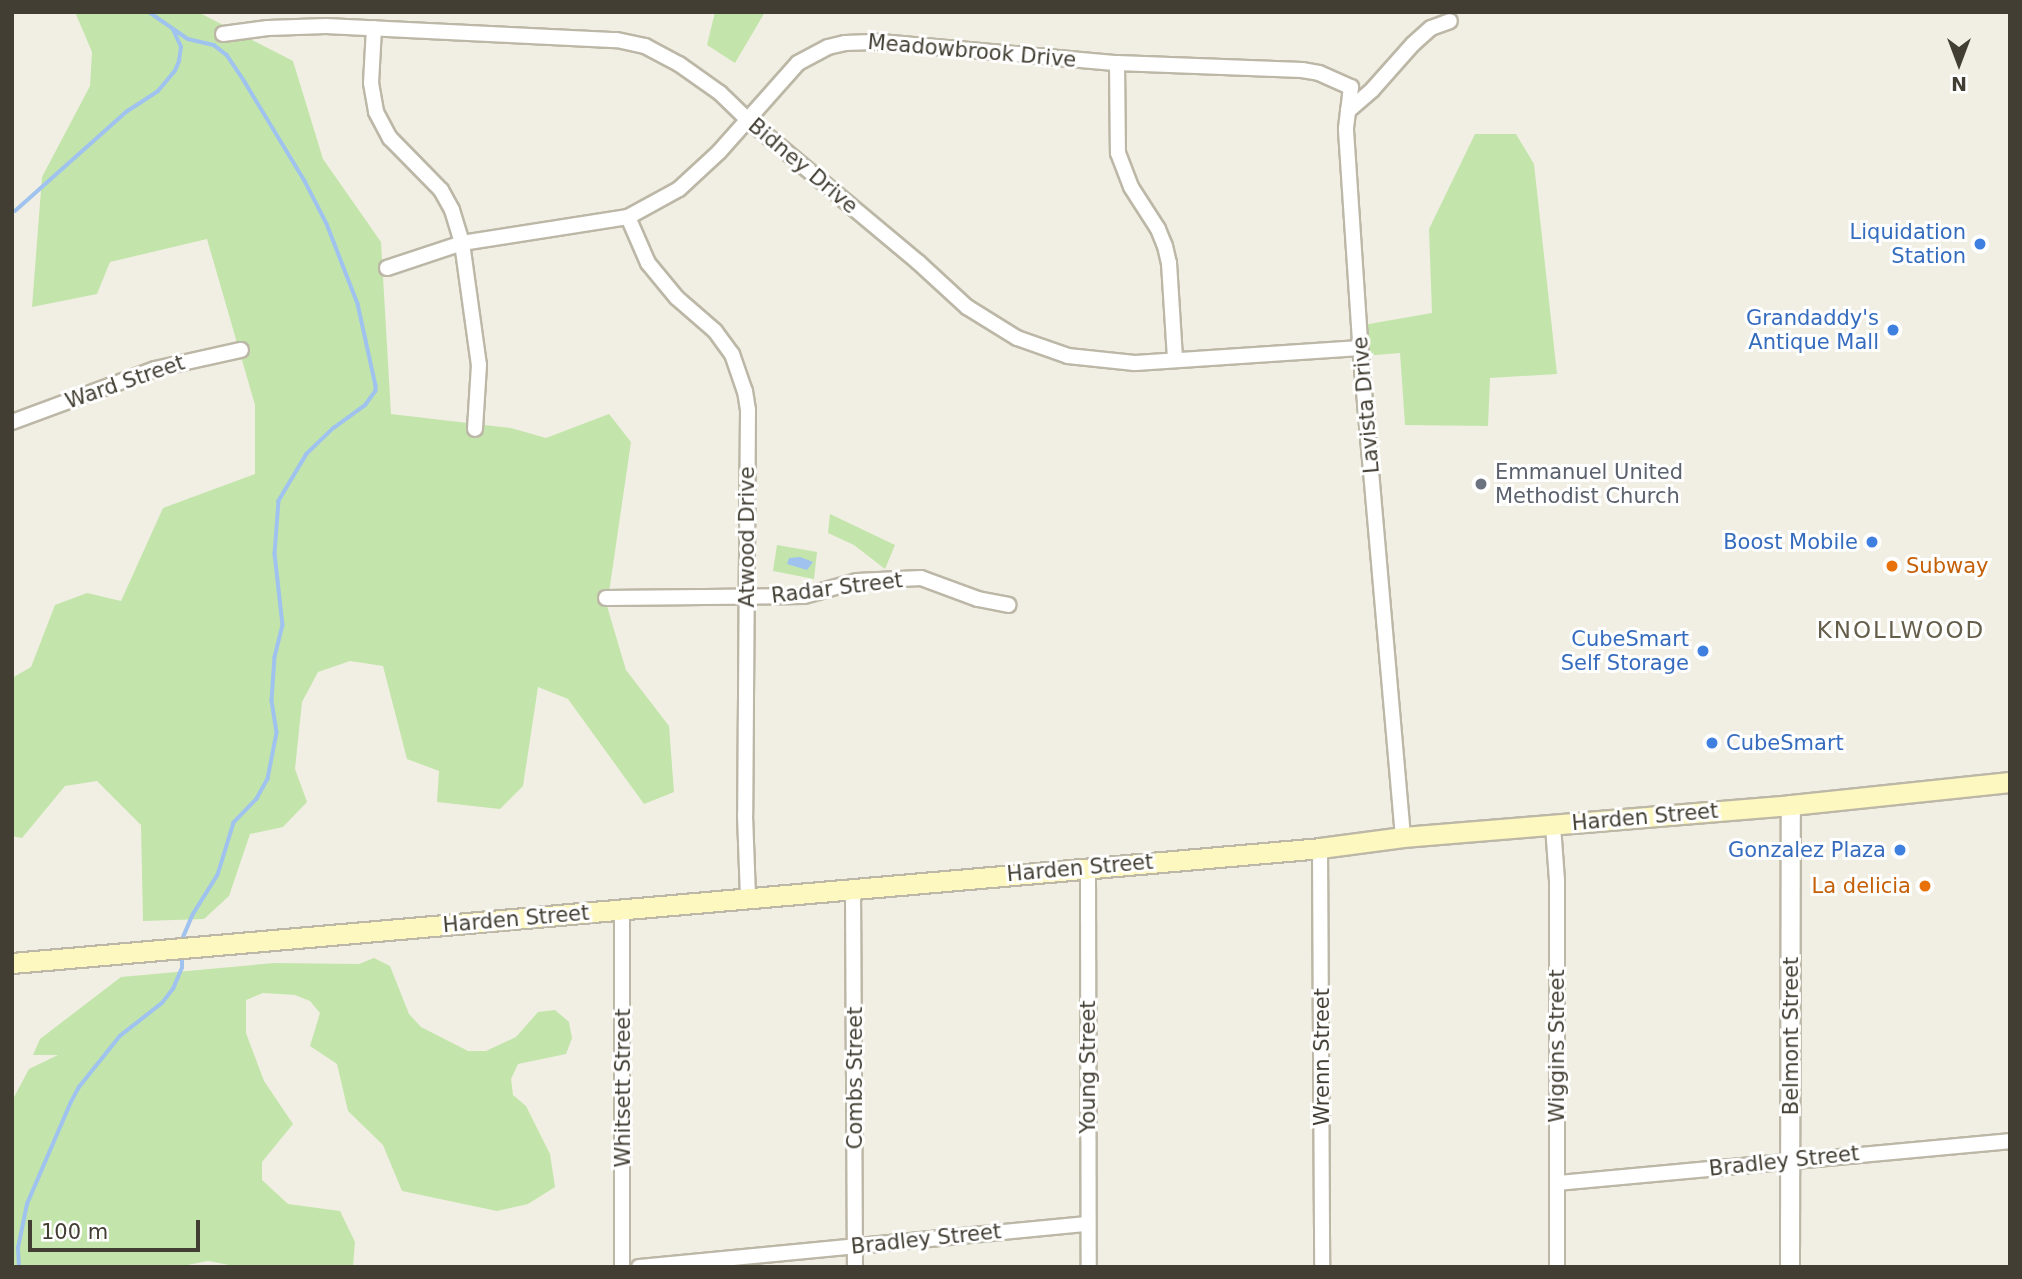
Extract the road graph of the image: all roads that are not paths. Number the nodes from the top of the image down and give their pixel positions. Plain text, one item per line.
1 (1450, 21) dead end
2 (374, 28) junction
3 (223, 34) dead end
4 (1117, 63) junction
5 (1348, 111) junction
6 (747, 119) junction
7 (628, 217) junction
8 (462, 243) junction
9 (387, 268) dead end
10 (1361, 348) junction
11 (241, 350) dead end
12 (1175, 359) junction
13 (12, 422) edge
14 (475, 429) dead end
15 (606, 597) dead end
16 (747, 598) junction
17 (1008, 605) dead end
18 (2010, 782) edge
19 (1791, 805) junction
20 (1553, 826) junction
21 (1403, 837) junction
22 (1320, 848) junction
23 (1088, 867) junction
24 (853, 889) junction
25 (748, 897) junction
26 (622, 910) junction
27 (12, 963) edge
28 (2010, 1140) edge
29 (1792, 1162) junction
30 (1558, 1183) junction
31 (1088, 1224) junction
32 (855, 1246) junction
33 (622, 1267) edge
34 (639, 1267) edge
35 (855, 1267) edge
36 (1089, 1267) edge
37 (1322, 1267) edge
38 (1557, 1267) edge
39 (1790, 1267) edge

1 - 5 street
2 - 3 street, Bidney Drive
2 - 6 street, Bidney Drive
2 - 8 street
4 - 5 street, Meadowbrook Drive
4 - 6 street, Meadowbrook Drive
4 - 12 street
5 - 10 street, Lavista Drive
6 - 7 street, Meadowbrook Drive
6 - 12 street, Bidney Drive
7 - 8 street, Meadowbrook Drive
7 - 16 street, Atwood Drive
8 - 9 street, Meadowbrook Drive
8 - 14 street
10 - 12 street, Bidney Drive
10 - 21 street, Lavista Drive
11 - 13 street, Ward Street
15 - 16 street, Radar Street
16 - 17 street, Radar Street
16 - 25 street, Atwood Drive
18 - 19 main road, Harden Street
19 - 20 main road, Harden Street
19 - 29 street, Belmont Street
20 - 21 main road, Harden Street
20 - 30 street, Wiggins Street
21 - 22 main road, Harden Street
22 - 23 main road, Harden Street
22 - 37 street, Wrenn Street
23 - 24 main road, Harden Street
23 - 31 street, Young Street
24 - 25 main road, Harden Street
24 - 32 street, Combs Street
25 - 26 main road, Harden Street
26 - 27 main road, Harden Street
26 - 33 street, Whitsett Street
28 - 29 street, Bradley Street
29 - 30 street, Bradley Street
29 - 39 street, Belmont Street
30 - 38 street, Wiggins Street
31 - 32 street, Bradley Street
31 - 36 street, Young Street
32 - 34 street, Bradley Street
32 - 35 street, Combs Street

